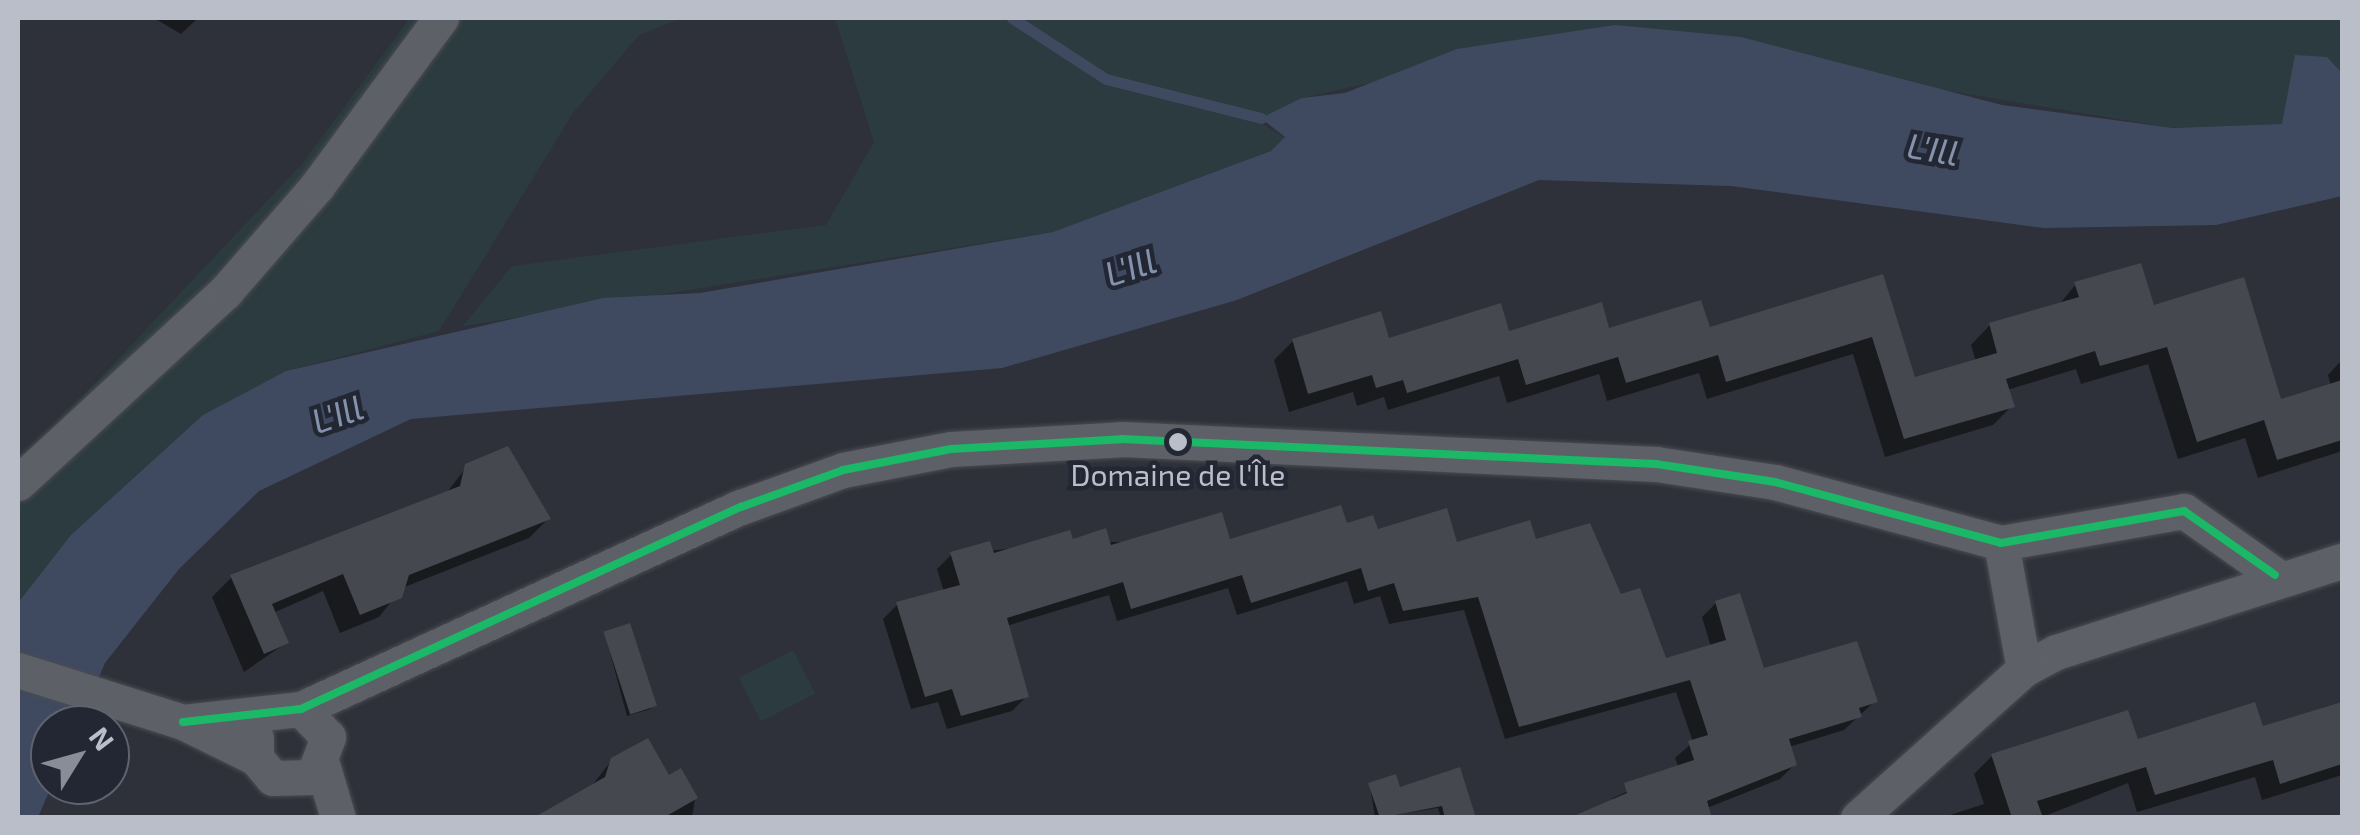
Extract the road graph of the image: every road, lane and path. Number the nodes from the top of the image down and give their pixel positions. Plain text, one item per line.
1 (440, 18) edge
2 (18, 483) edge
3 (2002, 543) junction
4 (2342, 561) edge
5 (2275, 576) junction
6 (2024, 669) junction
7 (18, 670) edge
8 (378, 680) junction
9 (285, 712) junction
10 (183, 722) junction
11 (325, 752) junction
12 (256, 758) junction
13 (285, 782) junction
14 (319, 818) edge
15 (338, 818) edge
16 (1858, 818) edge

1 - 2 street
3 - 5 street
3 - 6 street
3 - 8 street
4 - 5 street
5 - 6 street
6 - 16 street
7 - 10 street
8 - 9 street
8 - 11 street
9 - 10 street
9 - 11 street
9 - 12 street
10 - 12 street
11 - 13 street
11 - 15 street
12 - 13 street
13 - 14 street

